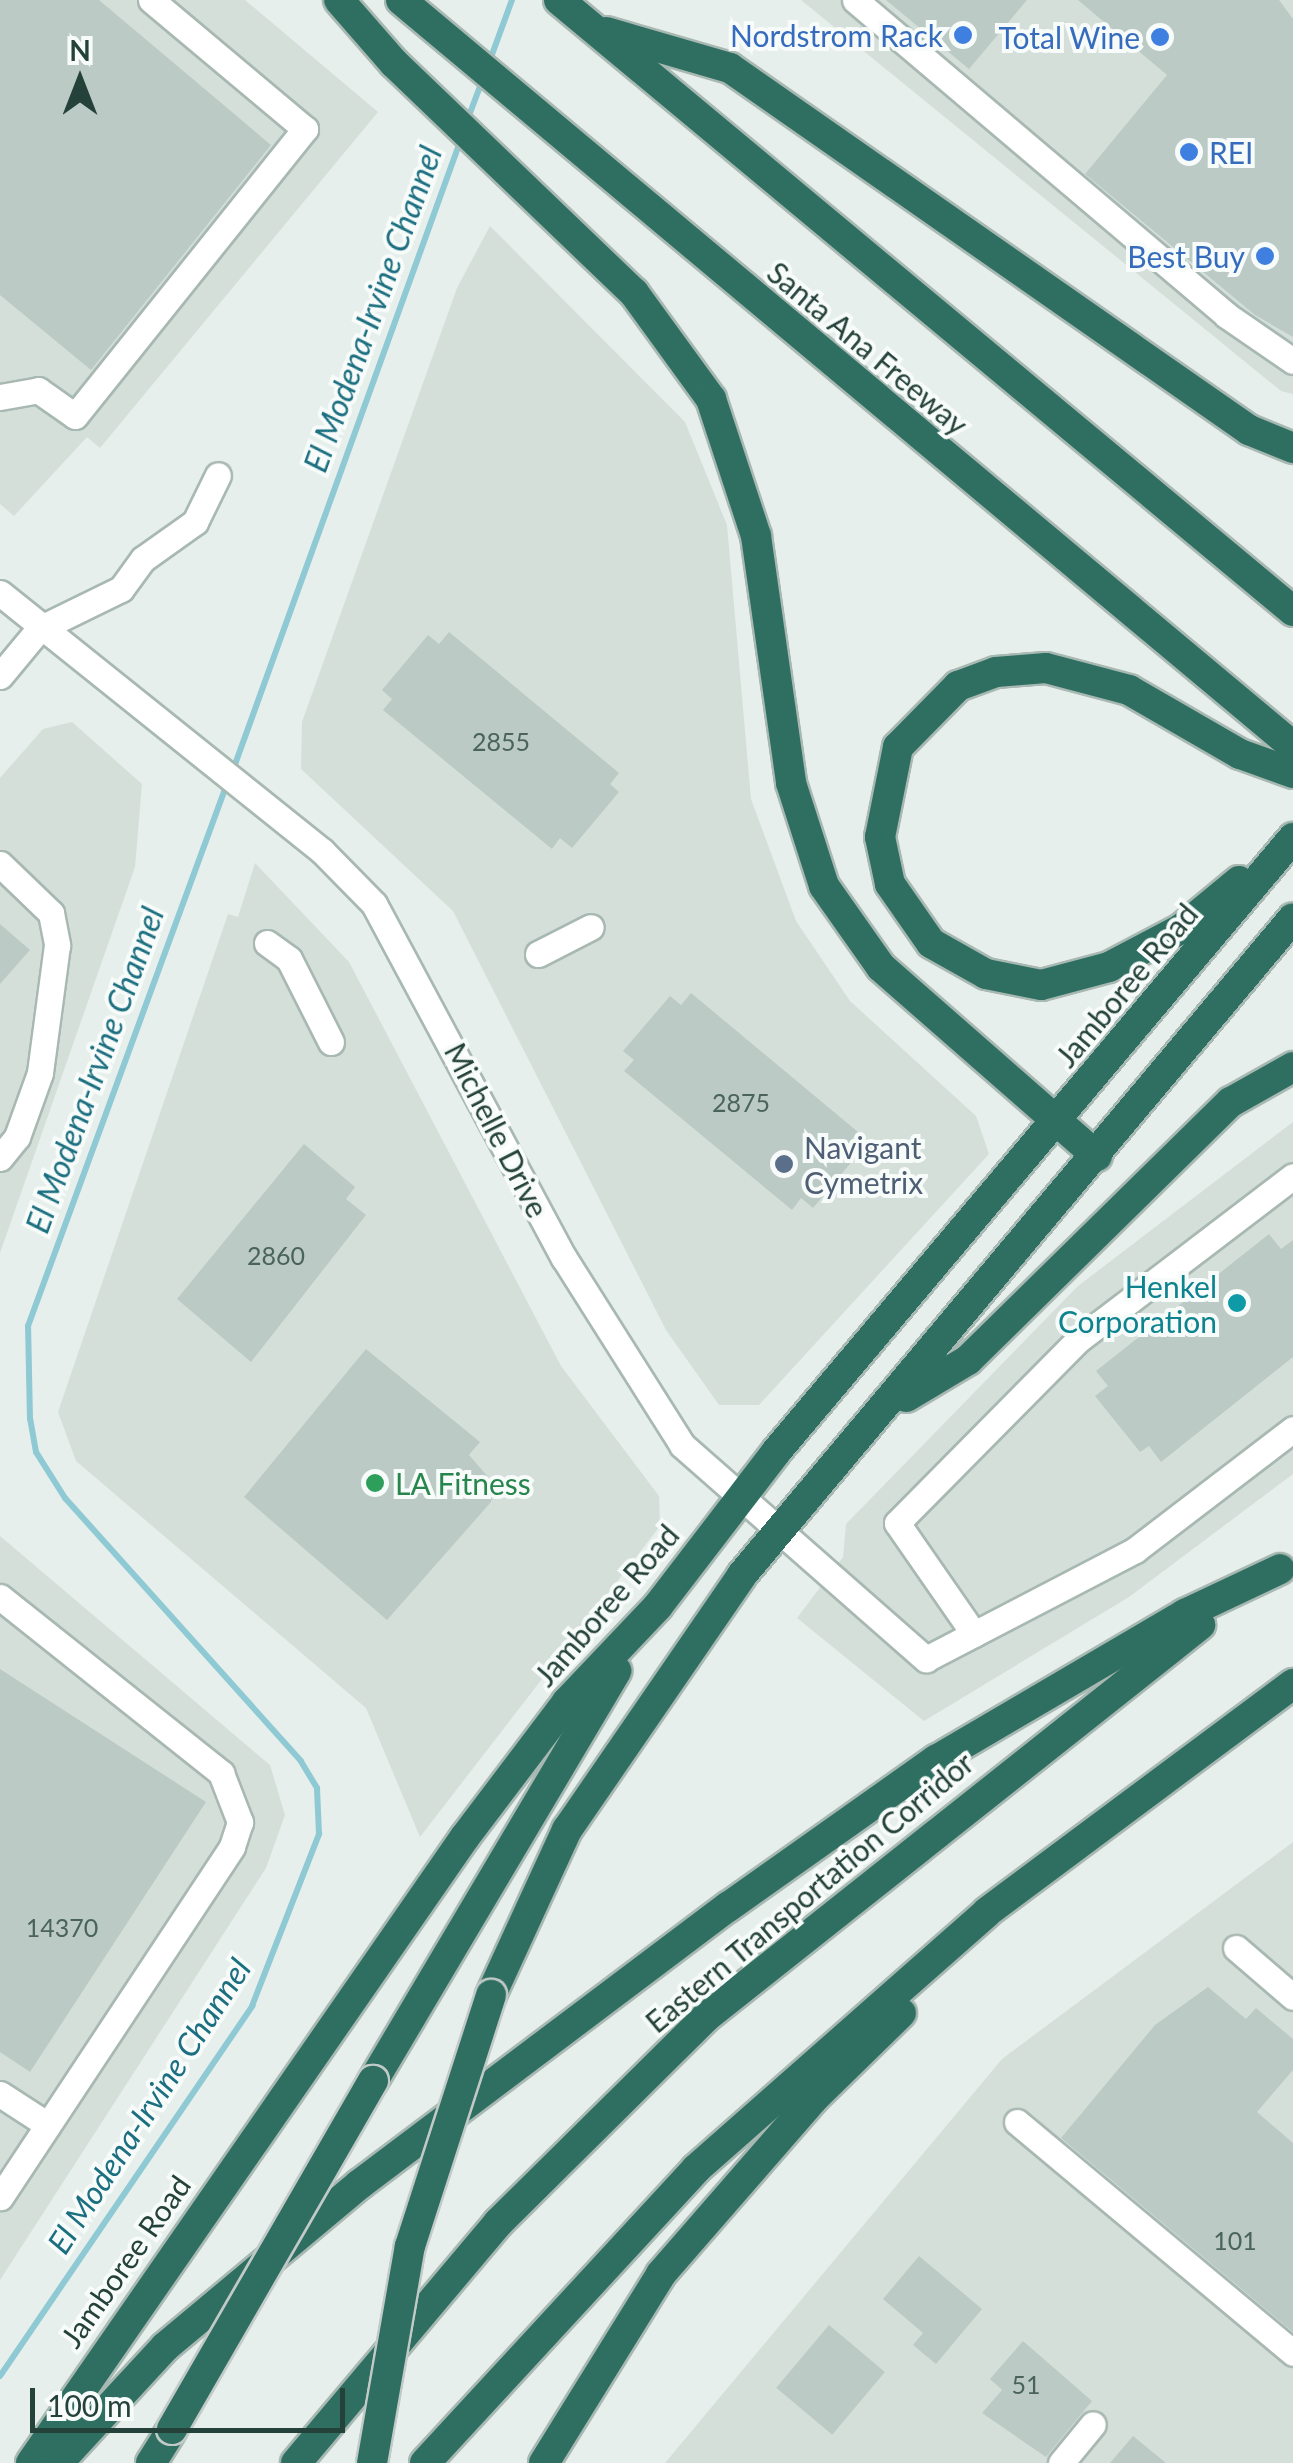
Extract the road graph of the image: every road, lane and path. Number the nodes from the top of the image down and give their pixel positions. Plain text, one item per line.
1 (151, 0) edge
2 (339, 0) edge
3 (559, 0) edge
4 (855, 0) edge
5 (413, 10) edge
6 (588, 24) junction
7 (1293, 361) edge
8 (0, 397) edge
9 (1293, 448) edge
10 (218, 475) dead end
11 (0, 593) edge
12 (1293, 611) edge
13 (40, 629) junction
14 (0, 676) edge
15 (1293, 746) edge
16 (1293, 773) edge
17 (1293, 837) edge
18 (0, 864) edge
19 (1293, 918) edge
20 (591, 926) dead end
21 (267, 943) dead end
22 (538, 954) dead end
23 (331, 1042) dead end
24 (1293, 1067) edge
25 (1057, 1124) junction
26 (1096, 1156) junction
27 (0, 1158) edge
28 (1293, 1176) edge
29 (886, 1409) junction
30 (1293, 1428) edge
31 (740, 1503) junction
32 (778, 1534) junction
33 (1286, 1565) edge
34 (0, 1596) edge
35 (658, 1606) junction
36 (974, 1634) junction
37 (1293, 1684) edge
38 (1063, 1853) junction
39 (1236, 1948) dead end
40 (1293, 1997) edge
41 (0, 2094) edge
42 (1017, 2122) dead end
43 (48, 2124) junction
44 (0, 2197) edge
45 (1293, 2353) edge
46 (1093, 2424) dead end
47 (30, 2463) edge
48 (58, 2463) edge
49 (152, 2463) edge
50 (296, 2463) edge
51 (372, 2463) edge
52 (424, 2463) edge
53 (544, 2463) edge
54 (1061, 2463) edge

1 - 8 street
2 - 25 highway
3 - 6 highway
4 - 7 street
5 - 15 highway, Santa Ana Freeway
6 - 9 highway
6 - 12 highway
10 - 13 street
11 - 13 street, Michelle Drive
13 - 14 street
13 - 31 street, Michelle Drive
16 - 17 highway
17 - 25 highway, Jamboree Road
18 - 27 street
19 - 26 highway
20 - 22 street
21 - 23 street
24 - 29 highway
25 - 26 highway
25 - 31 highway, Jamboree Road
26 - 29 highway
28 - 36 street
29 - 32 highway
30 - 36 street
31 - 32 street, Michelle Drive
31 - 35 highway, Jamboree Road
32 - 36 street, Michelle Drive
32 - 51 highway, bridge
33 - 48 highway
33 - 50 highway, Eastern Transportation Corridor
34 - 43 street
35 - 47 highway, Jamboree Road
35 - 49 highway, bridge
37 - 38 highway
38 - 52 highway
38 - 53 highway
39 - 40 street
41 - 43 street
42 - 45 street
43 - 44 street
46 - 54 street

